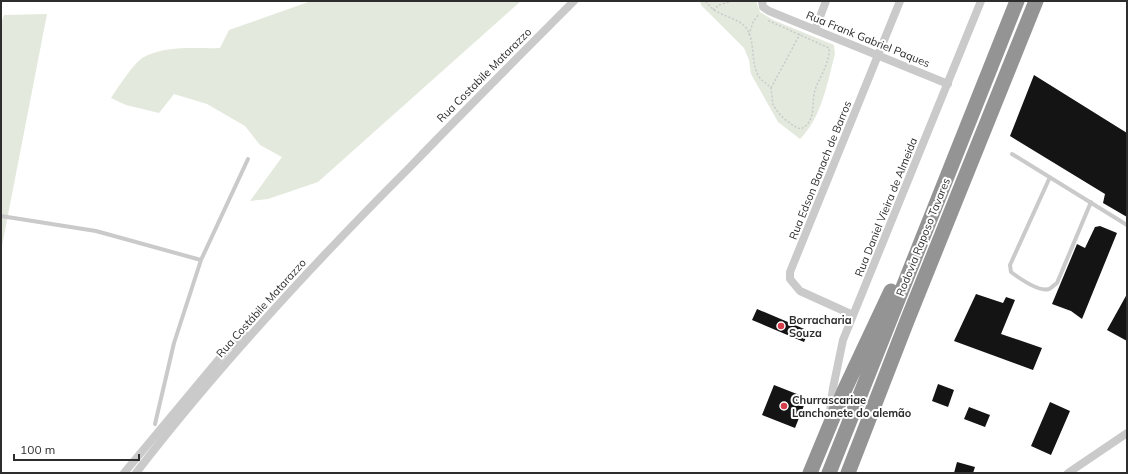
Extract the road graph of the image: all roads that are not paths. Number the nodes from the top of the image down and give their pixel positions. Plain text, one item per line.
1 (574, 1) edge
2 (762, 1) edge
3 (826, 1) edge
4 (900, 1) edge
5 (981, 1) edge
6 (1017, 1) edge
7 (1036, 1) edge
8 (815, 30) junction
9 (878, 55) junction
10 (948, 84) junction
11 (965, 132) junction
12 (1012, 154) dead end
13 (248, 159) dead end
14 (411, 165) joint
15 (1050, 177) junction
16 (1090, 202) junction
17 (1, 216) edge
18 (1127, 225) edge
19 (938, 245) junction
20 (201, 260) junction
21 (853, 315) junction
22 (259, 325) junction
23 (155, 424) dead end
24 (829, 427) junction
25 (1127, 433) edge
26 (124, 473) edge
27 (136, 473) edge
28 (810, 473) edge
29 (829, 473) edge
30 (848, 473) edge
31 (858, 473) edge
32 (1068, 473) edge

1 - 14 street, Rua Costabile Matarazzo
2 - 8 street, Rua Frank Gabriel Paques
3 - 8 street
4 - 9 street, Rua Edson Banach de Barros
5 - 10 street, Rua Daniel Vieira de Almeida
6 - 11 highway, Rodovia Raposo Tavares
7 - 19 highway, Rodovia Raposo Tavares
8 - 9 street, Rua Frank Gabriel Paques
9 - 10 street, Rua Frank Gabriel Paques
9 - 21 street, Rua Edson Banach de Barros
10 - 21 street, Rua Daniel Vieira de Almeida
11 - 24 highway
11 - 29 highway, Rodovia Raposo Tavares
12 - 15 lane
13 - 20 lane
14 - 22 street, Rua Costábile Matarazzo
15 - 16 lane
15 - 16 lane
16 - 18 lane
17 - 20 lane
19 - 30 highway, Rodovia Raposo Tavares
19 - 31 highway
20 - 23 lane
21 - 24 street, Rua Daniel Vieira de Almeida
22 - 26 street, Rua Costábile Matarazzo
22 - 27 street, Rua Costábile Matarazzo
24 - 28 highway
25 - 32 street

